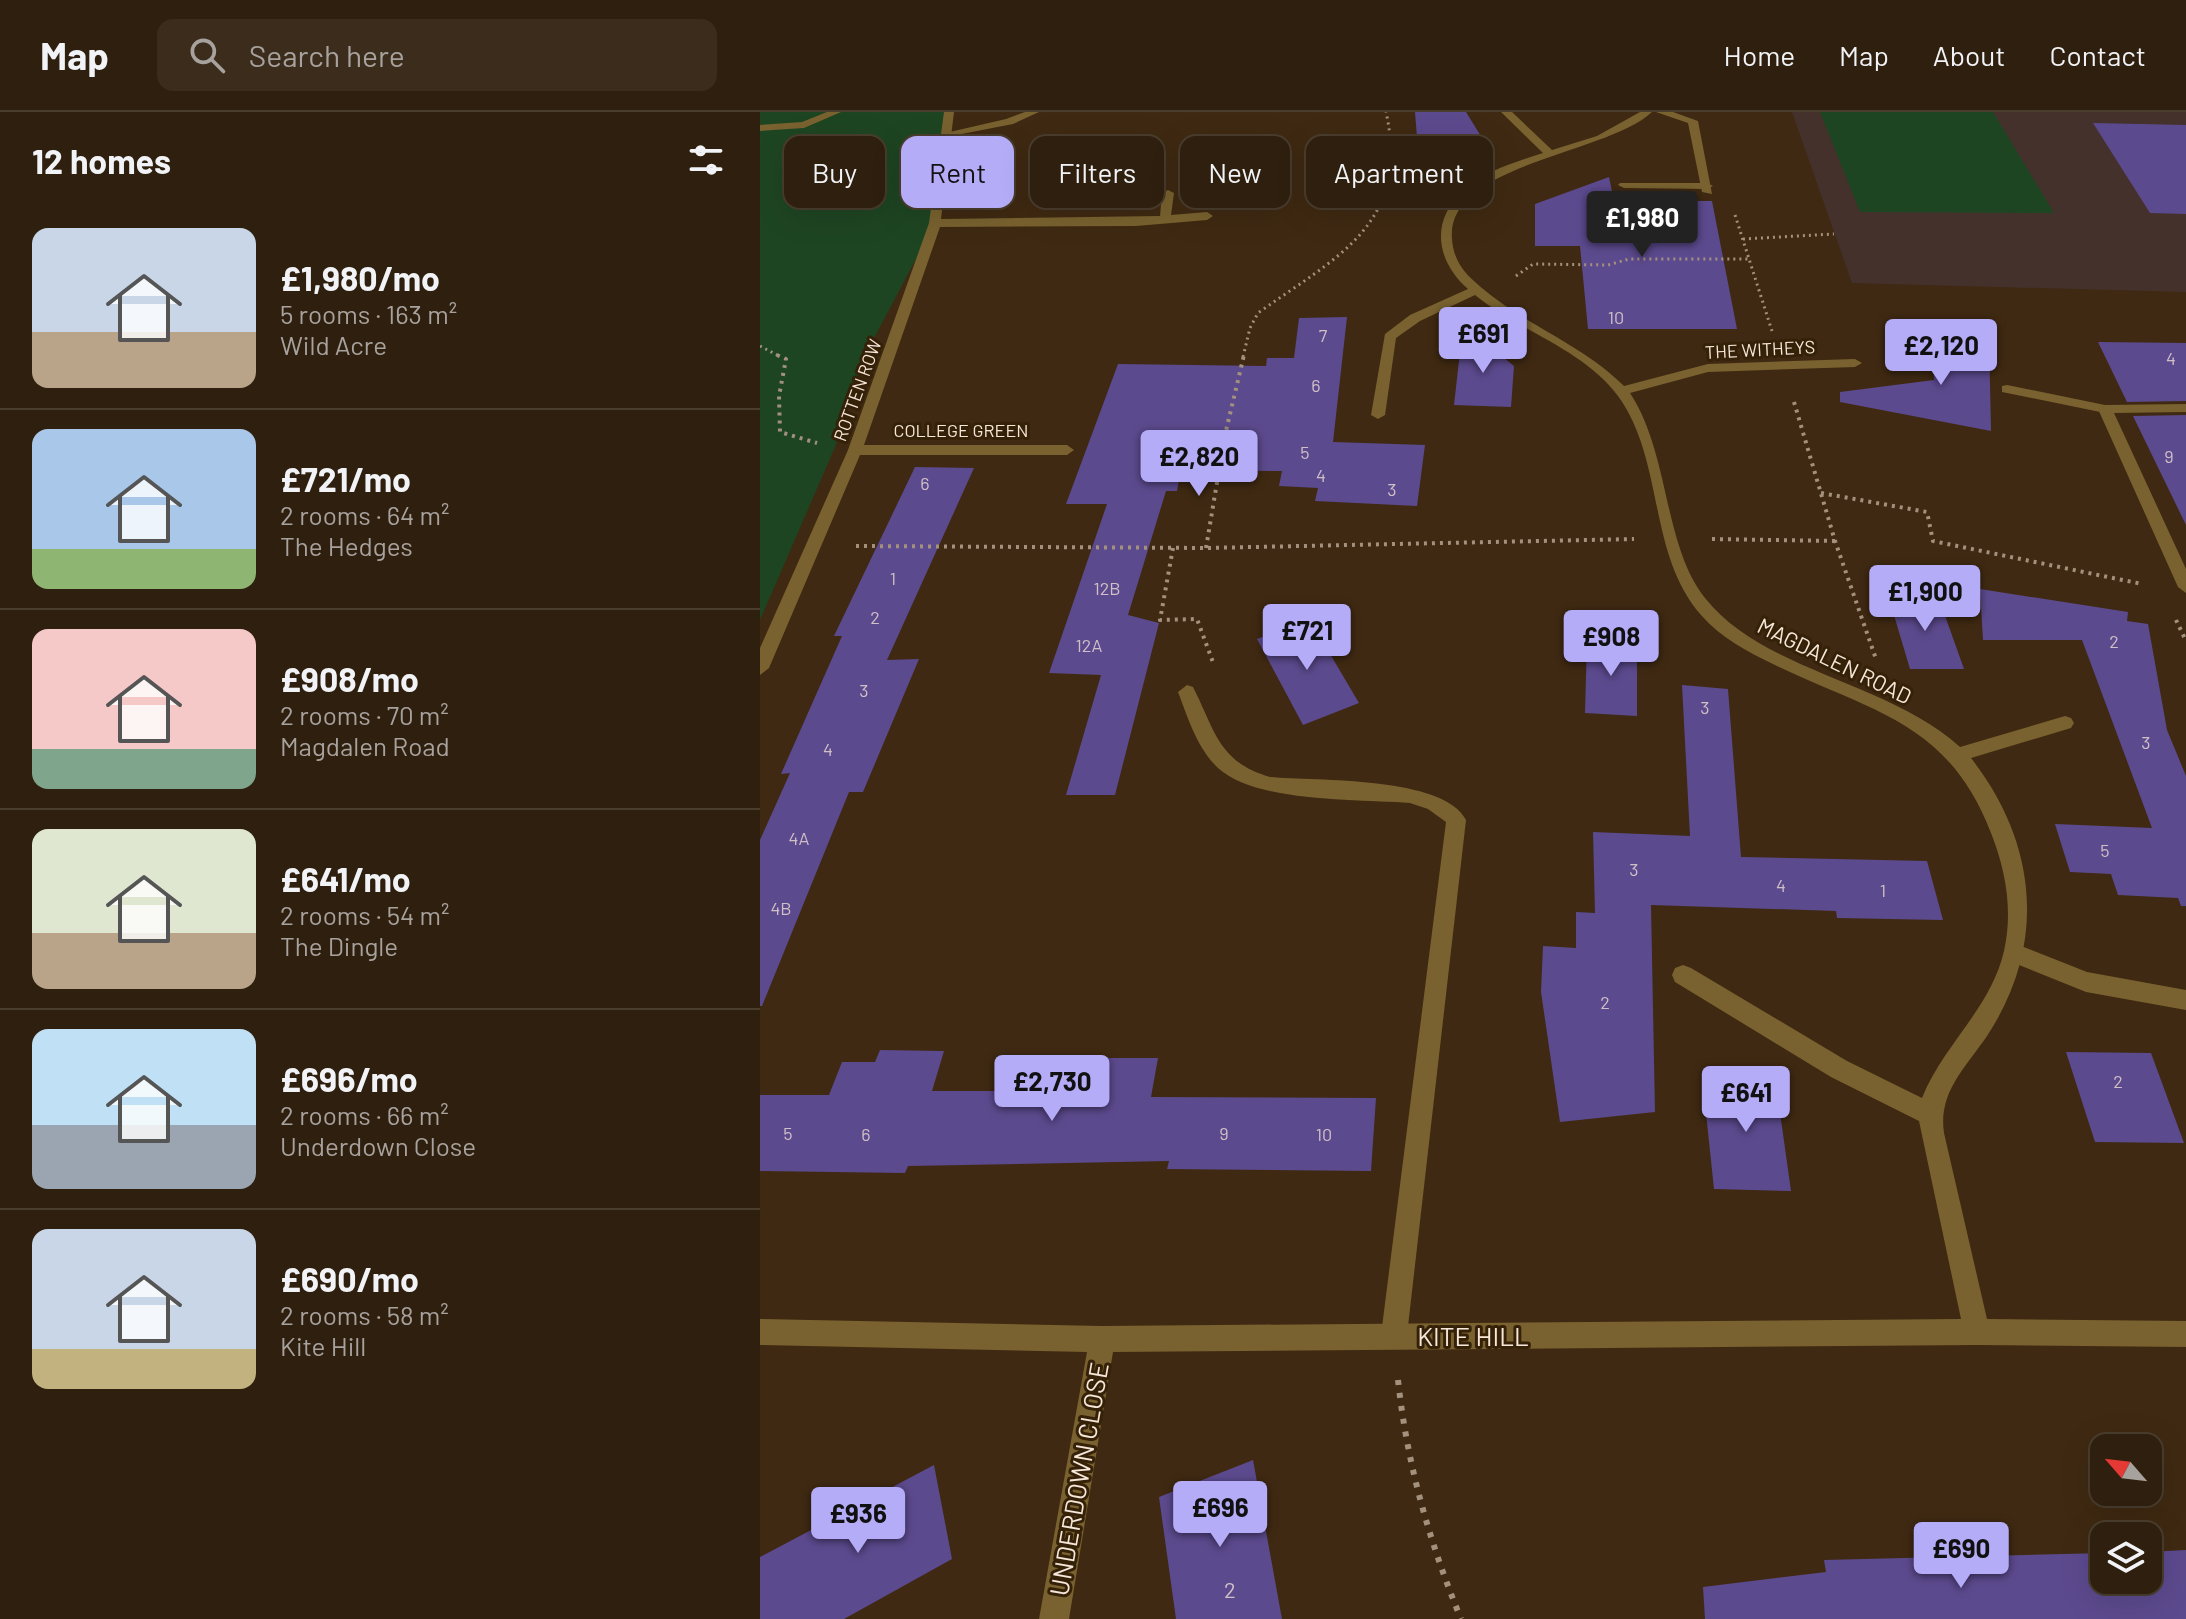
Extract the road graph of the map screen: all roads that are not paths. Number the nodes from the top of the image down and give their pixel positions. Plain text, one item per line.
1 (836, 112) edge
2 (949, 112) edge
3 (1034, 112) edge
4 (1506, 112) edge
5 (1647, 112) edge
6 (1661, 112) edge
7 (760, 128) edge
8 (946, 134) junction
9 (1551, 155) junction
10 (1624, 185) dead end
11 (1168, 193) dead end
12 (1207, 216) dead end
13 (1165, 220) junction
14 (935, 223) junction
15 (1481, 294) junction
16 (1855, 363) dead end
17 (2007, 389) dead end
18 (1622, 391) junction
19 (2186, 408) edge
20 (2105, 409) junction
21 (1378, 415) dead end
22 (855, 450) junction
23 (1067, 450) dead end
24 (2186, 587) edge
25 (760, 668) edge
26 (1187, 692) road end
27 (2065, 723) dead end
28 (1958, 755) junction
29 (2016, 954) junction
30 (1683, 975) dead end
31 (2186, 1000) edge
32 (1930, 1114) junction
33 (760, 1332) edge
34 (1977, 1332) junction
35 (2186, 1334) edge
36 (1394, 1335) junction
37 (1102, 1339) junction
38 (1054, 1619) edge

1 - 7 street
2 - 8 street, ROTTEN ROW
3 - 8 street
4 - 9 street
5 - 9 street, MAGDALEN ROAD
6 - 10 street
8 - 14 street, ROTTEN ROW
9 - 15 street, MAGDALEN ROAD
11 - 13 street
12 - 13 street
13 - 14 street
14 - 22 street, ROTTEN ROW
15 - 18 street, MAGDALEN ROAD
15 - 21 street
16 - 18 street, THE WITHEYS
17 - 20 street
18 - 28 street, MAGDALEN ROAD
19 - 20 street
20 - 24 street
22 - 23 street, COLLEGE GREEN
22 - 25 street, ROTTEN ROW
26 - 36 street
27 - 28 street
28 - 29 street, MAGDALEN ROAD
29 - 31 street
29 - 32 street, MAGDALEN ROAD
30 - 32 street
32 - 34 street
33 - 37 street, KITE HILL
34 - 35 street, KITE HILL
34 - 36 street, KITE HILL
36 - 37 street, KITE HILL
37 - 38 street, UNDERDOWN CLOSE

